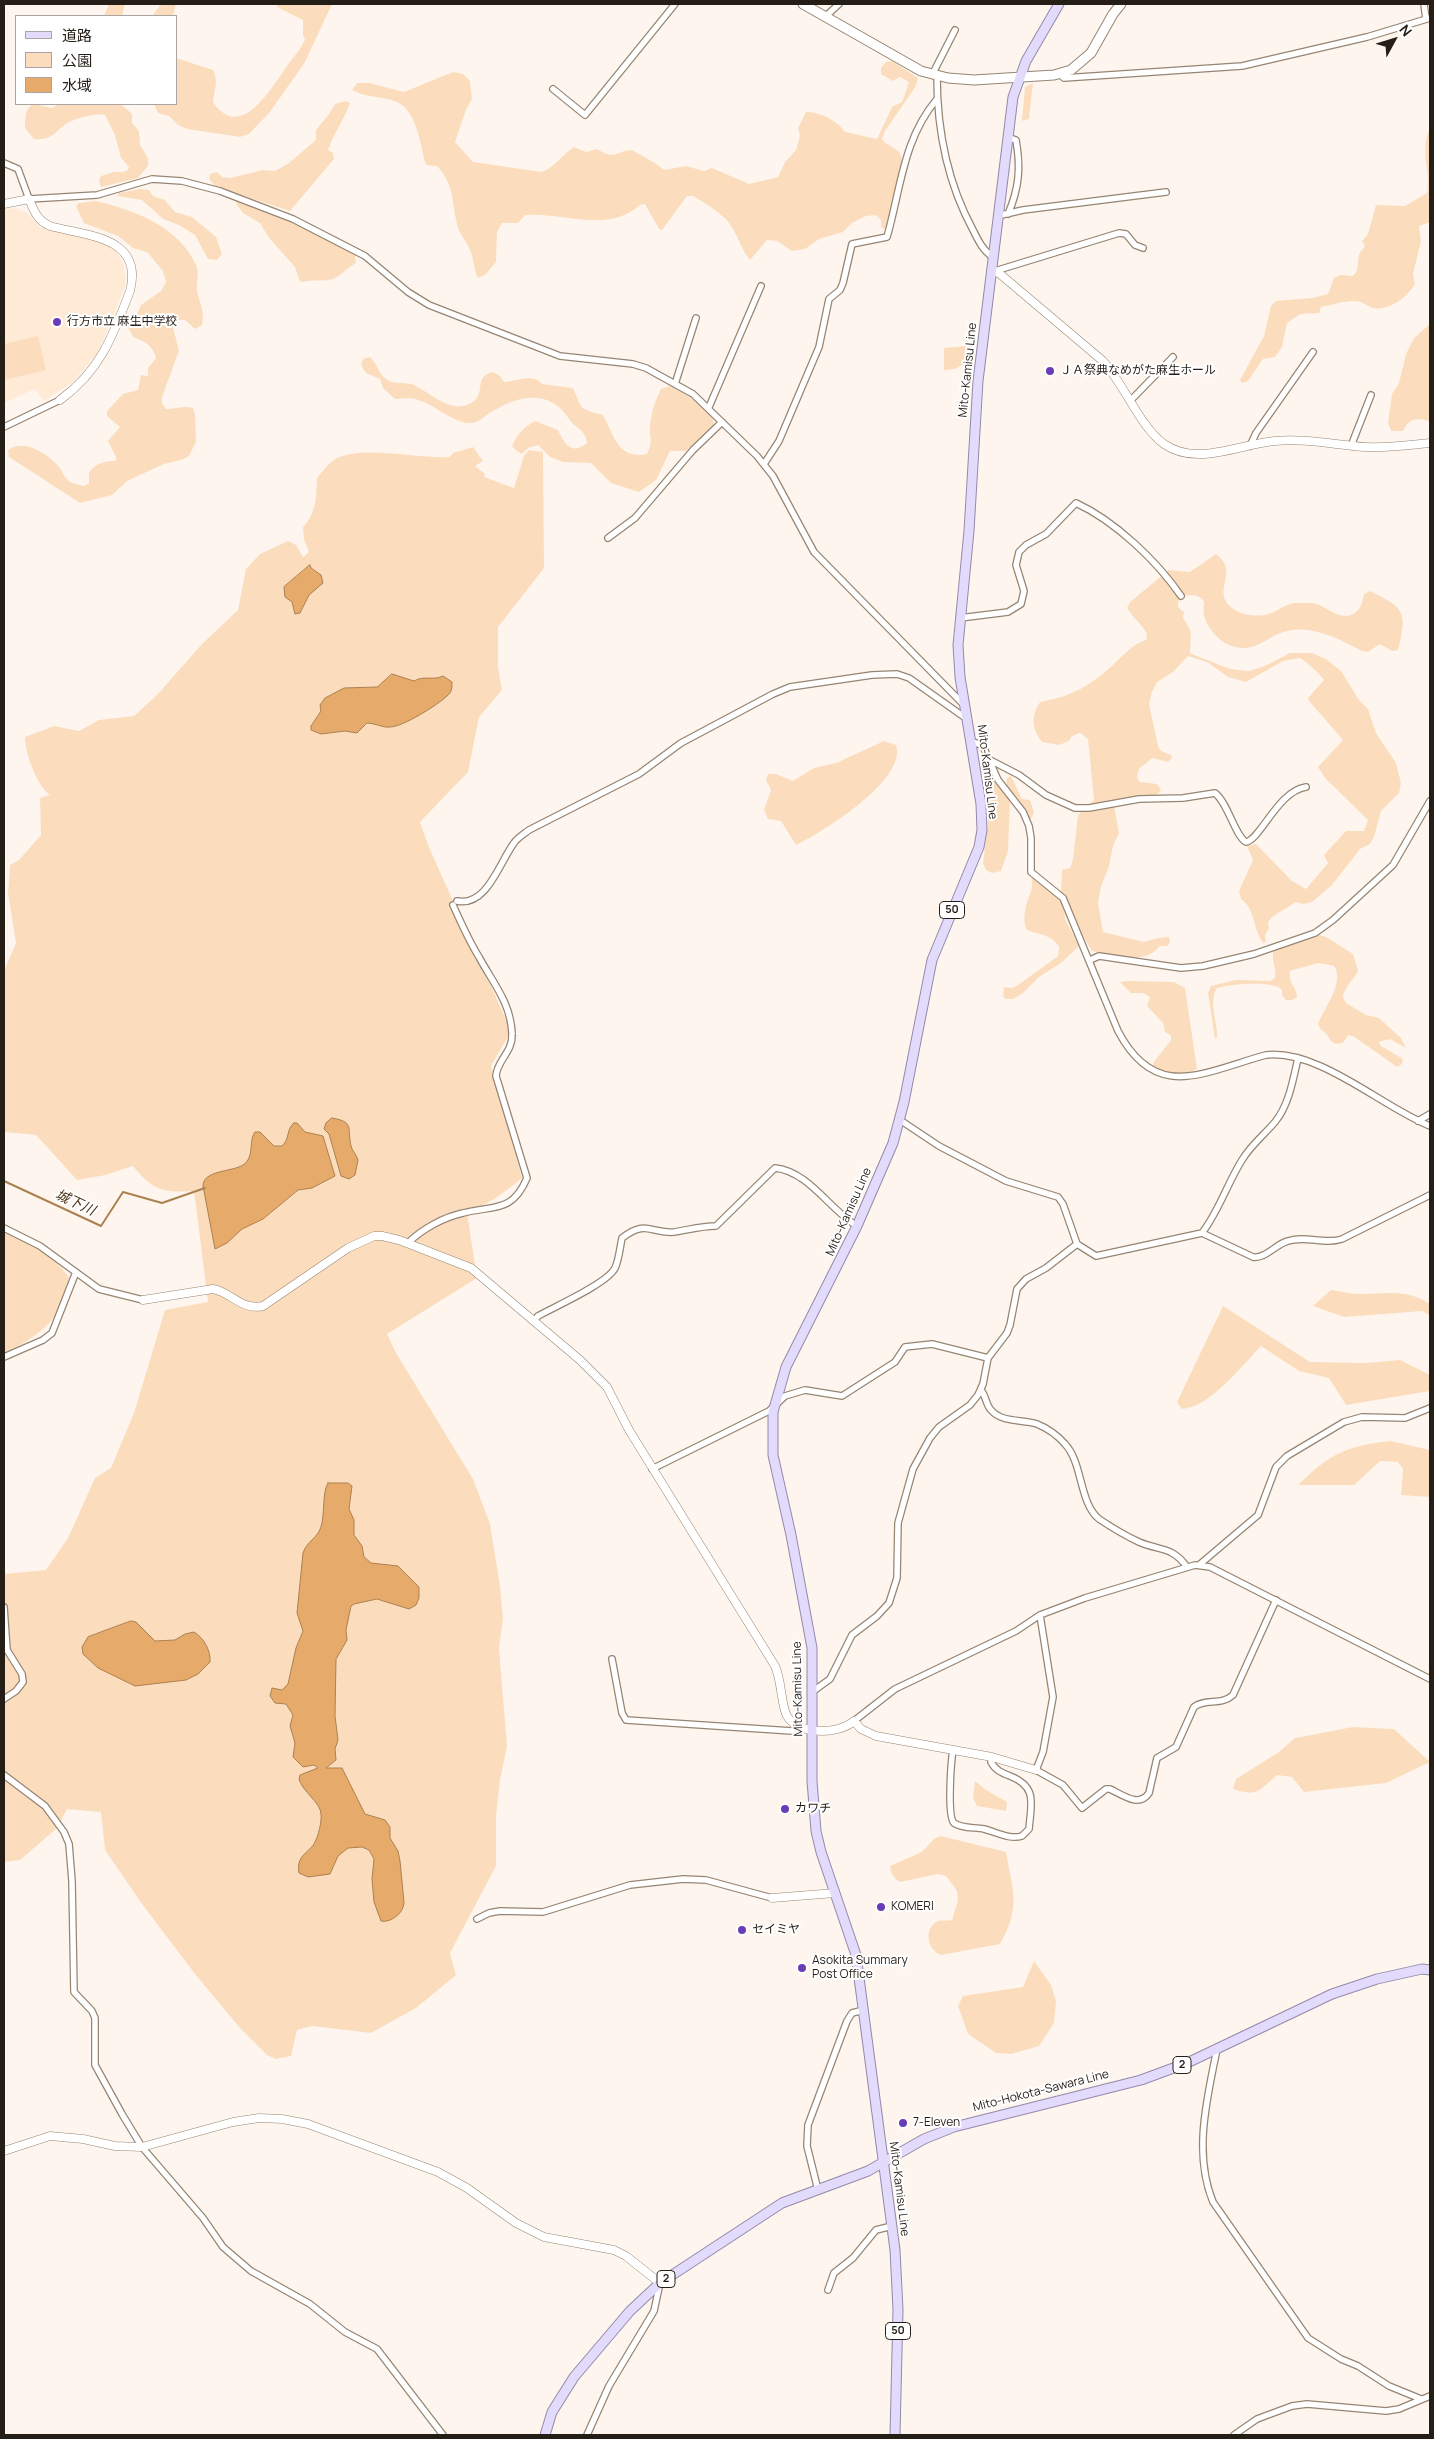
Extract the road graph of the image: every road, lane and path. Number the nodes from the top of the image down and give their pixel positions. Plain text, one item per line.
1 (674, 4) edge
2 (803, 4) edge
3 (839, 4) edge
4 (1059, 4) edge
5 (1121, 4) edge
6 (1424, 4) edge
7 (825, 17) junction
8 (1428, 19) edge
9 (955, 30) dead end
10 (1058, 74) junction
11 (934, 75) junction
12 (1019, 78) junction
13 (553, 89) dead end
14 (937, 98) junction
15 (1007, 137) junction
16 (4, 163) edge
17 (1166, 192) dead end
18 (30, 199) junction
19 (4, 204) edge
20 (1008, 214) junction
21 (997, 216) junction
22 (1143, 248) dead end
23 (993, 258) junction
24 (993, 270) junction
25 (762, 286) dead end
26 (696, 318) dead end
27 (1313, 352) dead end
28 (1173, 357) dead end
29 (675, 384) junction
30 (1371, 396) dead end
31 (60, 400) joint
32 (1131, 400) junction
33 (709, 408) junction
34 (722, 422) junction
35 (4, 427) edge
36 (1430, 443) edge
37 (1250, 446) junction
38 (1351, 446) junction
39 (764, 464) junction
40 (608, 538) dead end
41 (1181, 596) dead end
42 (960, 618) junction
43 (964, 705) junction
44 (968, 720) junction
45 (971, 741) junction
46 (990, 760) junction
47 (1306, 787) dead end
48 (1430, 801) edge
49 (1090, 960) junction
50 (1298, 1058) junction
51 (1430, 1114) edge
52 (900, 1120) junction
53 (1418, 1121) junction
54 (1430, 1126) edge
55 (1430, 1195) edge
56 (857, 1226) junction
57 (4, 1228) edge
58 (1202, 1233) junction
59 (408, 1243) junction
60 (1077, 1244) junction
61 (76, 1272) junction
62 (142, 1300) joint
63 (534, 1321) junction
64 (4, 1357) edge
65 (988, 1358) junction
66 (981, 1390) junction
67 (774, 1405) junction
68 (1430, 1408) edge
69 (652, 1469) junction
70 (1199, 1566) junction
71 (1187, 1567) junction
72 (1276, 1600) junction
73 (4, 1607) edge
74 (1040, 1615) junction
75 (612, 1660) dead end
76 (1430, 1679) edge
77 (812, 1692) junction
78 (4, 1699) edge
79 (854, 1721) junction
80 (798, 1725) junction
81 (811, 1729) junction
82 (953, 1750) junction
83 (992, 1756) junction
84 (1036, 1770) junction
85 (4, 1775) edge
86 (834, 1892) junction
87 (772, 1898) joint
88 (477, 1919) dead end
89 (1430, 1970) edge
90 (864, 2010) junction
91 (1217, 2049) junction
92 (142, 2147) junction
93 (4, 2151) edge
94 (883, 2163) junction
95 (818, 2190) junction
96 (892, 2226) junction
97 (660, 2283) junction
98 (828, 2290) dead end
99 (1430, 2396) edge
100 (1421, 2399) junction
101 (443, 2435) edge
102 (544, 2435) edge
103 (587, 2435) edge
104 (895, 2435) edge
105 (1234, 2435) edge

1 - 13 street
2 - 7 main road
3 - 7 street
4 - 12 main road, Mito-Kamisu Line / 50
5 - 10 main road
6 - 8 street
7 - 11 main road
8 - 10 street
9 - 11 street
10 - 12 main road
11 - 12 main road
11 - 14 street
12 - 15 main road, Mito-Kamisu Line / 50
14 - 23 street
14 - 39 street
15 - 20 street
15 - 21 main road, Mito-Kamisu Line / 50
16 - 18 street
17 - 20 street
18 - 19 street
18 - 29 street
18 - 31 street
20 - 21 street
21 - 23 main road, Mito-Kamisu Line / 50
22 - 24 street
23 - 24 main road, Mito-Kamisu Line / 50
24 - 32 street
24 - 42 main road, Mito-Kamisu Line / 50
25 - 33 street
26 - 29 street
27 - 37 street
28 - 32 street
29 - 33 street
30 - 38 street
31 - 35 street
32 - 37 street
33 - 34 street
34 - 39 street
34 - 40 street
36 - 38 street
37 - 38 street
39 - 43 street
41 - 42 street
42 - 43 main road, Mito-Kamisu Line / 50
43 - 44 main road, Mito-Kamisu Line / 50
44 - 45 main road, Mito-Kamisu Line / 50
44 - 59 street
45 - 46 street
45 - 52 main road, Mito-Kamisu Line / 50
46 - 47 street
46 - 49 street
48 - 49 street
49 - 50 street
50 - 53 street
50 - 58 street
51 - 53 street
52 - 56 main road, Mito-Kamisu Line / 50
52 - 60 street
53 - 54 street
55 - 58 street
56 - 63 street
56 - 67 main road, Mito-Kamisu Line / 50
57 - 61 street
58 - 60 street
59 - 62 street
59 - 63 street
60 - 65 street
61 - 62 street
61 - 64 street
63 - 69 street
65 - 66 street
65 - 67 street
66 - 71 street
66 - 77 street
67 - 69 street
67 - 77 main road, Mito-Kamisu Line / 50
68 - 70 street
69 - 80 street
70 - 71 street
70 - 72 street
71 - 74 street
72 - 76 street
72 - 84 street
73 - 78 street
74 - 79 street
74 - 84 street
75 - 80 street
77 - 81 main road, Mito-Kamisu Line / 50
79 - 81 street
79 - 82 street
80 - 81 street
81 - 86 main road, Mito-Kamisu Line / 50
82 - 83 street
82 - 83 street
83 - 84 street
85 - 92 street
86 - 87 street
86 - 90 main road, Mito-Kamisu Line / 50
87 - 88 street
89 - 91 main road, Mito-Hokota-Sawara Line / 2
90 - 94 main road, Mito-Kamisu Line / 50
90 - 95 street
91 - 94 main road, Mito-Hokota-Sawara Line / 2
91 - 100 street
92 - 93 street
92 - 97 street
92 - 101 street
94 - 95 main road, Mito-Hokota-Sawara Line / 2
94 - 96 main road, Mito-Kamisu Line / 50
95 - 97 main road, Mito-Hokota-Sawara Line / 2
96 - 98 street
96 - 104 main road, Mito-Kamisu Line / 50
97 - 102 main road, Mito-Hokota-Sawara Line / 2
97 - 103 street
99 - 100 street
100 - 105 street

